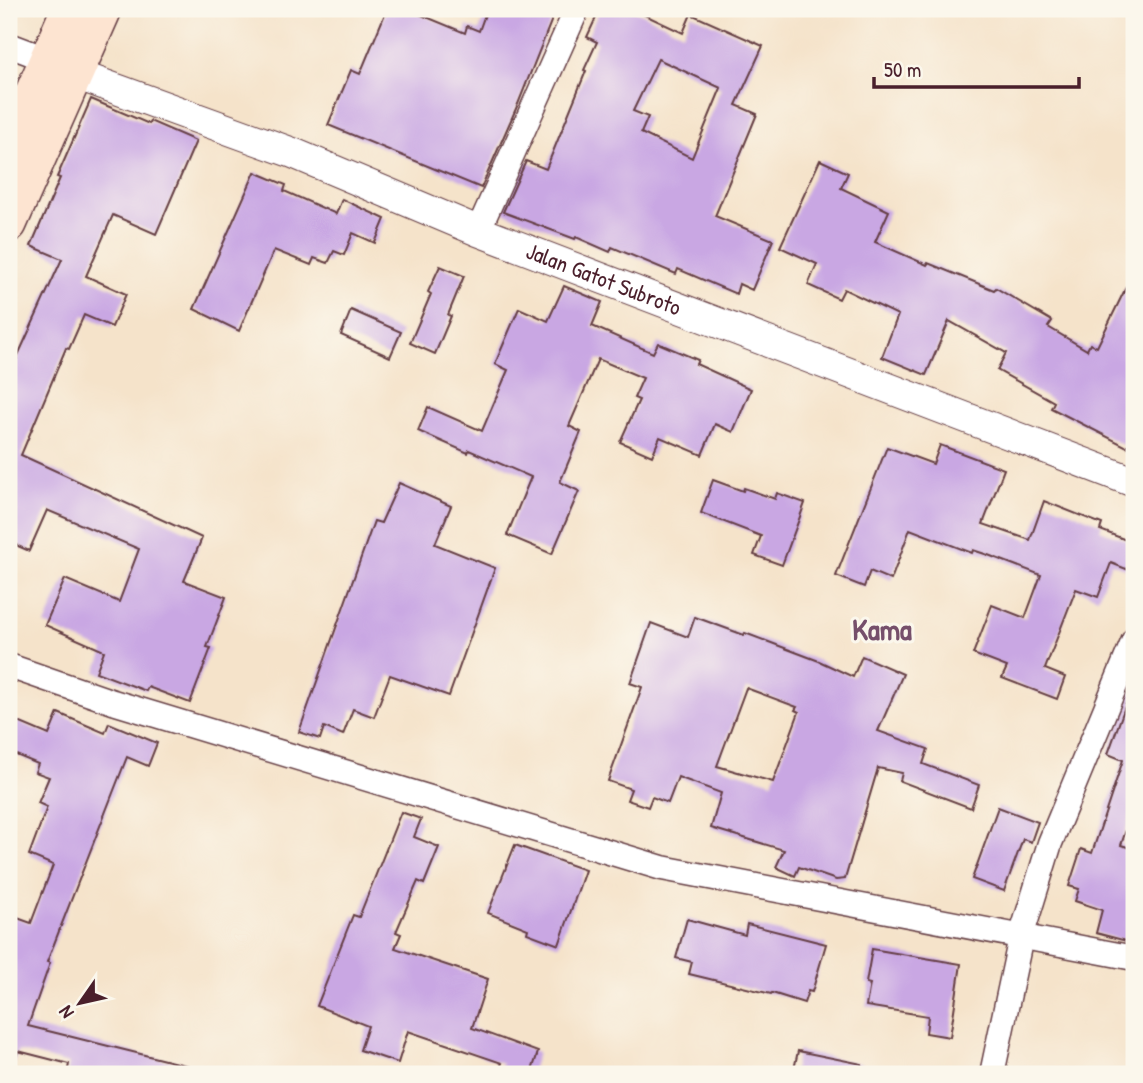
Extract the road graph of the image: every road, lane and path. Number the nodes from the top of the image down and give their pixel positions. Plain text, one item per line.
1 (69, 9) edge
2 (104, 9) edge
3 (578, 9) edge
4 (9, 45) edge
5 (60, 66) junction
6 (9, 148) edge
7 (9, 224) edge
8 (478, 231) junction
9 (1134, 482) edge
10 (1134, 640) edge
11 (9, 666) edge
12 (1021, 937) junction
13 (1134, 958) edge
14 (992, 1074) edge

1 - 5 main road
2 - 5 main road
3 - 8 street
4 - 5 street
5 - 6 main road
5 - 7 main road
5 - 8 street, Jalan Gatot Subroto
8 - 9 street, Jalan Gatot Subroto
10 - 12 street
11 - 12 street
12 - 13 street
12 - 14 street

